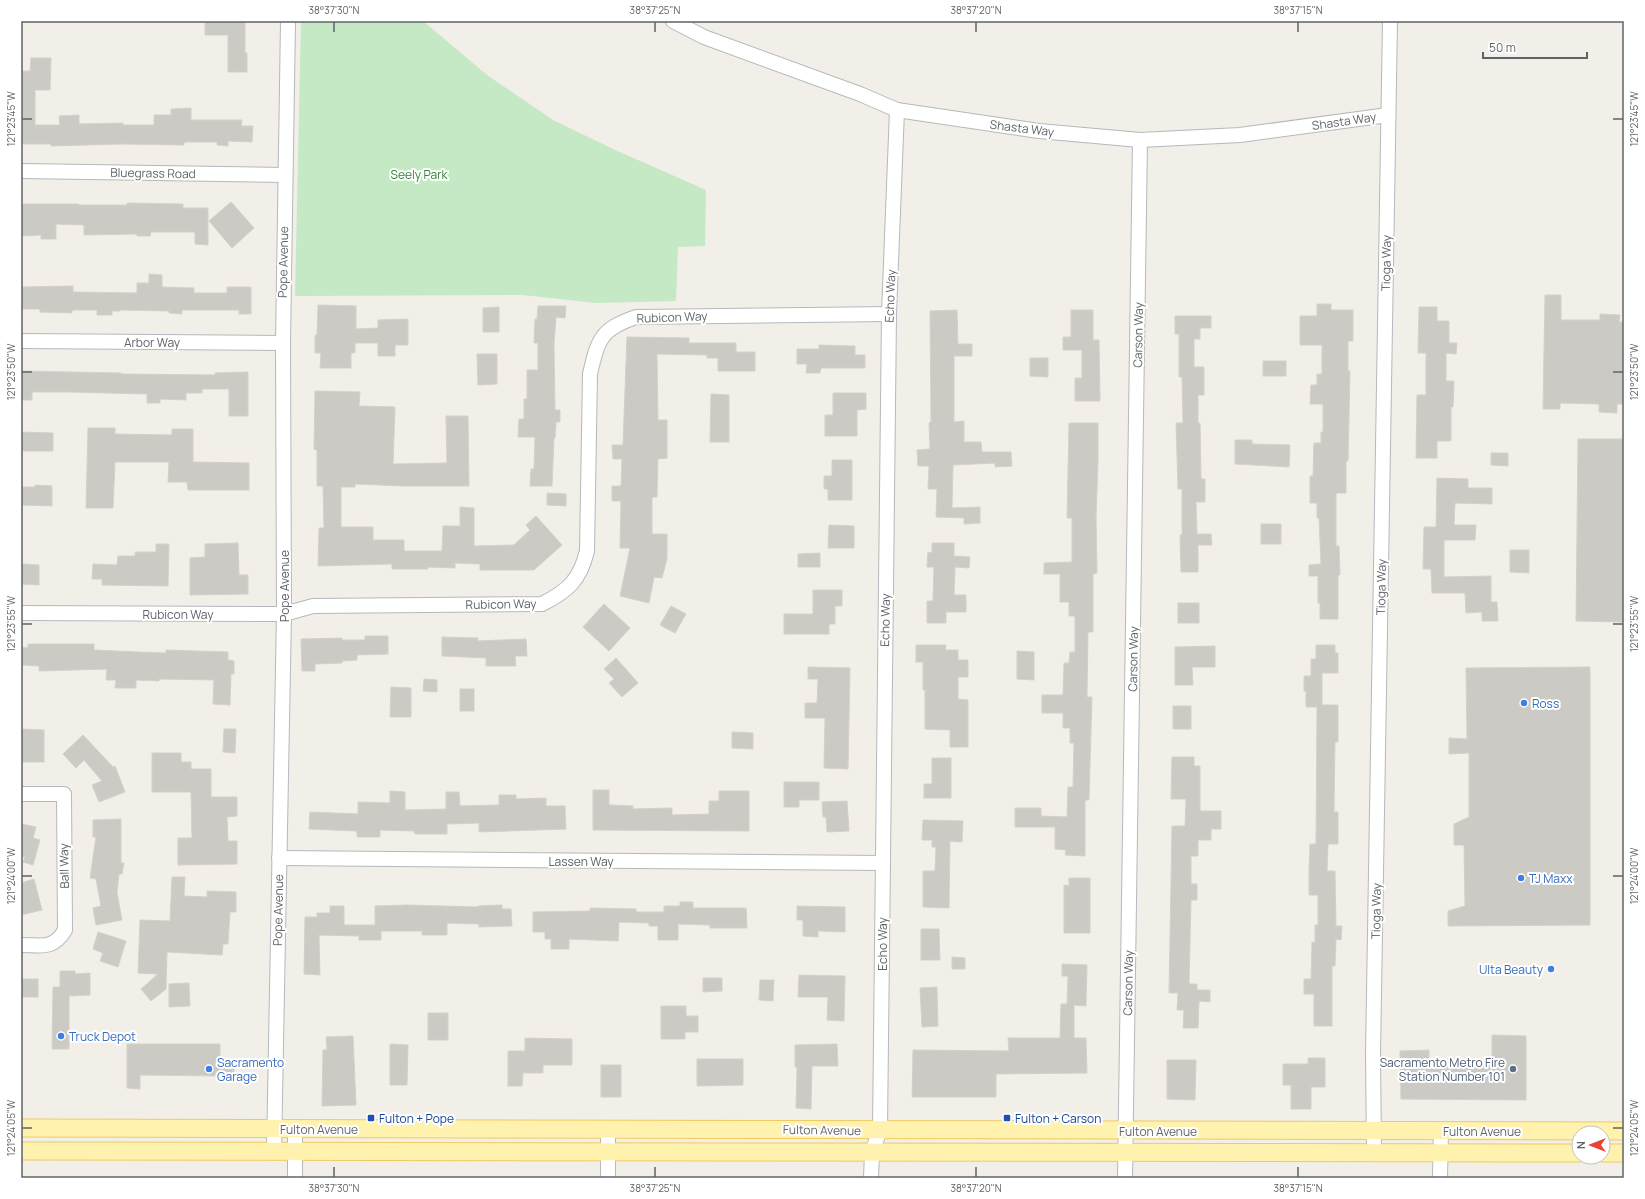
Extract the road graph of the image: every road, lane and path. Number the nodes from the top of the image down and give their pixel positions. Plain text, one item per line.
1 (288, 21) edge
2 (673, 21) edge
3 (1390, 21) edge
4 (897, 110) junction
5 (1388, 115) junction
6 (1140, 140) junction
7 (21, 172) edge
8 (284, 175) junction
9 (889, 314) junction
10 (21, 341) edge
11 (283, 343) junction
12 (21, 613) edge
13 (284, 614) junction
14 (21, 794) edge
15 (279, 858) junction
16 (882, 863) junction
17 (21, 945) edge
18 (21, 1128) edge
19 (608, 1128) junction
20 (275, 1129) junction
21 (295, 1129) junction
22 (880, 1130) junction
23 (1126, 1131) junction
24 (1374, 1131) junction
25 (1441, 1131) junction
26 (1624, 1131) edge
27 (21, 1151) edge
28 (274, 1152) junction
29 (295, 1152) junction
30 (609, 1152) junction
31 (872, 1152) junction
32 (1125, 1152) junction
33 (1374, 1152) junction
34 (1441, 1152) junction
35 (1571, 1153) edge
36 (1611, 1153) edge
37 (1624, 1153) edge
38 (295, 1178) edge
39 (608, 1178) edge
40 (870, 1178) edge
41 (1125, 1178) edge
42 (1440, 1178) edge

1 - 8 street, Pope Avenue
2 - 4 street, Shasta Way
3 - 5 street, Tioga Way
4 - 6 street, Shasta Way
4 - 9 street, Echo Way
5 - 6 street, Shasta Way
5 - 24 street, Tioga Way
6 - 23 street, Carson Way
7 - 8 street, Bluegrass Road
8 - 11 street, Pope Avenue
9 - 13 street, Rubicon Way
9 - 16 street, Echo Way
10 - 11 street, Arbor Way
11 - 13 street, Pope Avenue
12 - 13 street, Rubicon Way
13 - 15 street, Pope Avenue
14 - 17 street, Ball Way
15 - 16 street, Lassen Way
15 - 20 street, Pope Avenue
16 - 22 street, Echo Way
18 - 20 main road, Fulton Avenue
19 - 21 main road, Fulton Avenue
19 - 22 main road, Fulton Avenue
19 - 30 street
20 - 21 main road, Fulton Avenue
20 - 28 street, Pope Avenue
21 - 29 street
22 - 23 main road, Fulton Avenue
22 - 31 street, Echo Way
23 - 24 main road, Fulton Avenue
23 - 32 street, Carson Way
24 - 25 main road, Fulton Avenue
24 - 33 street, Tioga Way
25 - 26 main road, Fulton Avenue
25 - 34 street
27 - 28 main road, Fulton Avenue
28 - 29 main road, Fulton Avenue
29 - 30 main road, Fulton Avenue
29 - 38 street
30 - 31 main road, Fulton Avenue
30 - 39 street
31 - 32 main road, Fulton Avenue
31 - 40 street, Echo Way
32 - 33 main road, Fulton Avenue
32 - 41 street, Carson Way
33 - 34 main road, Fulton Avenue
34 - 35 main road, Fulton Avenue
34 - 42 street
36 - 37 main road

